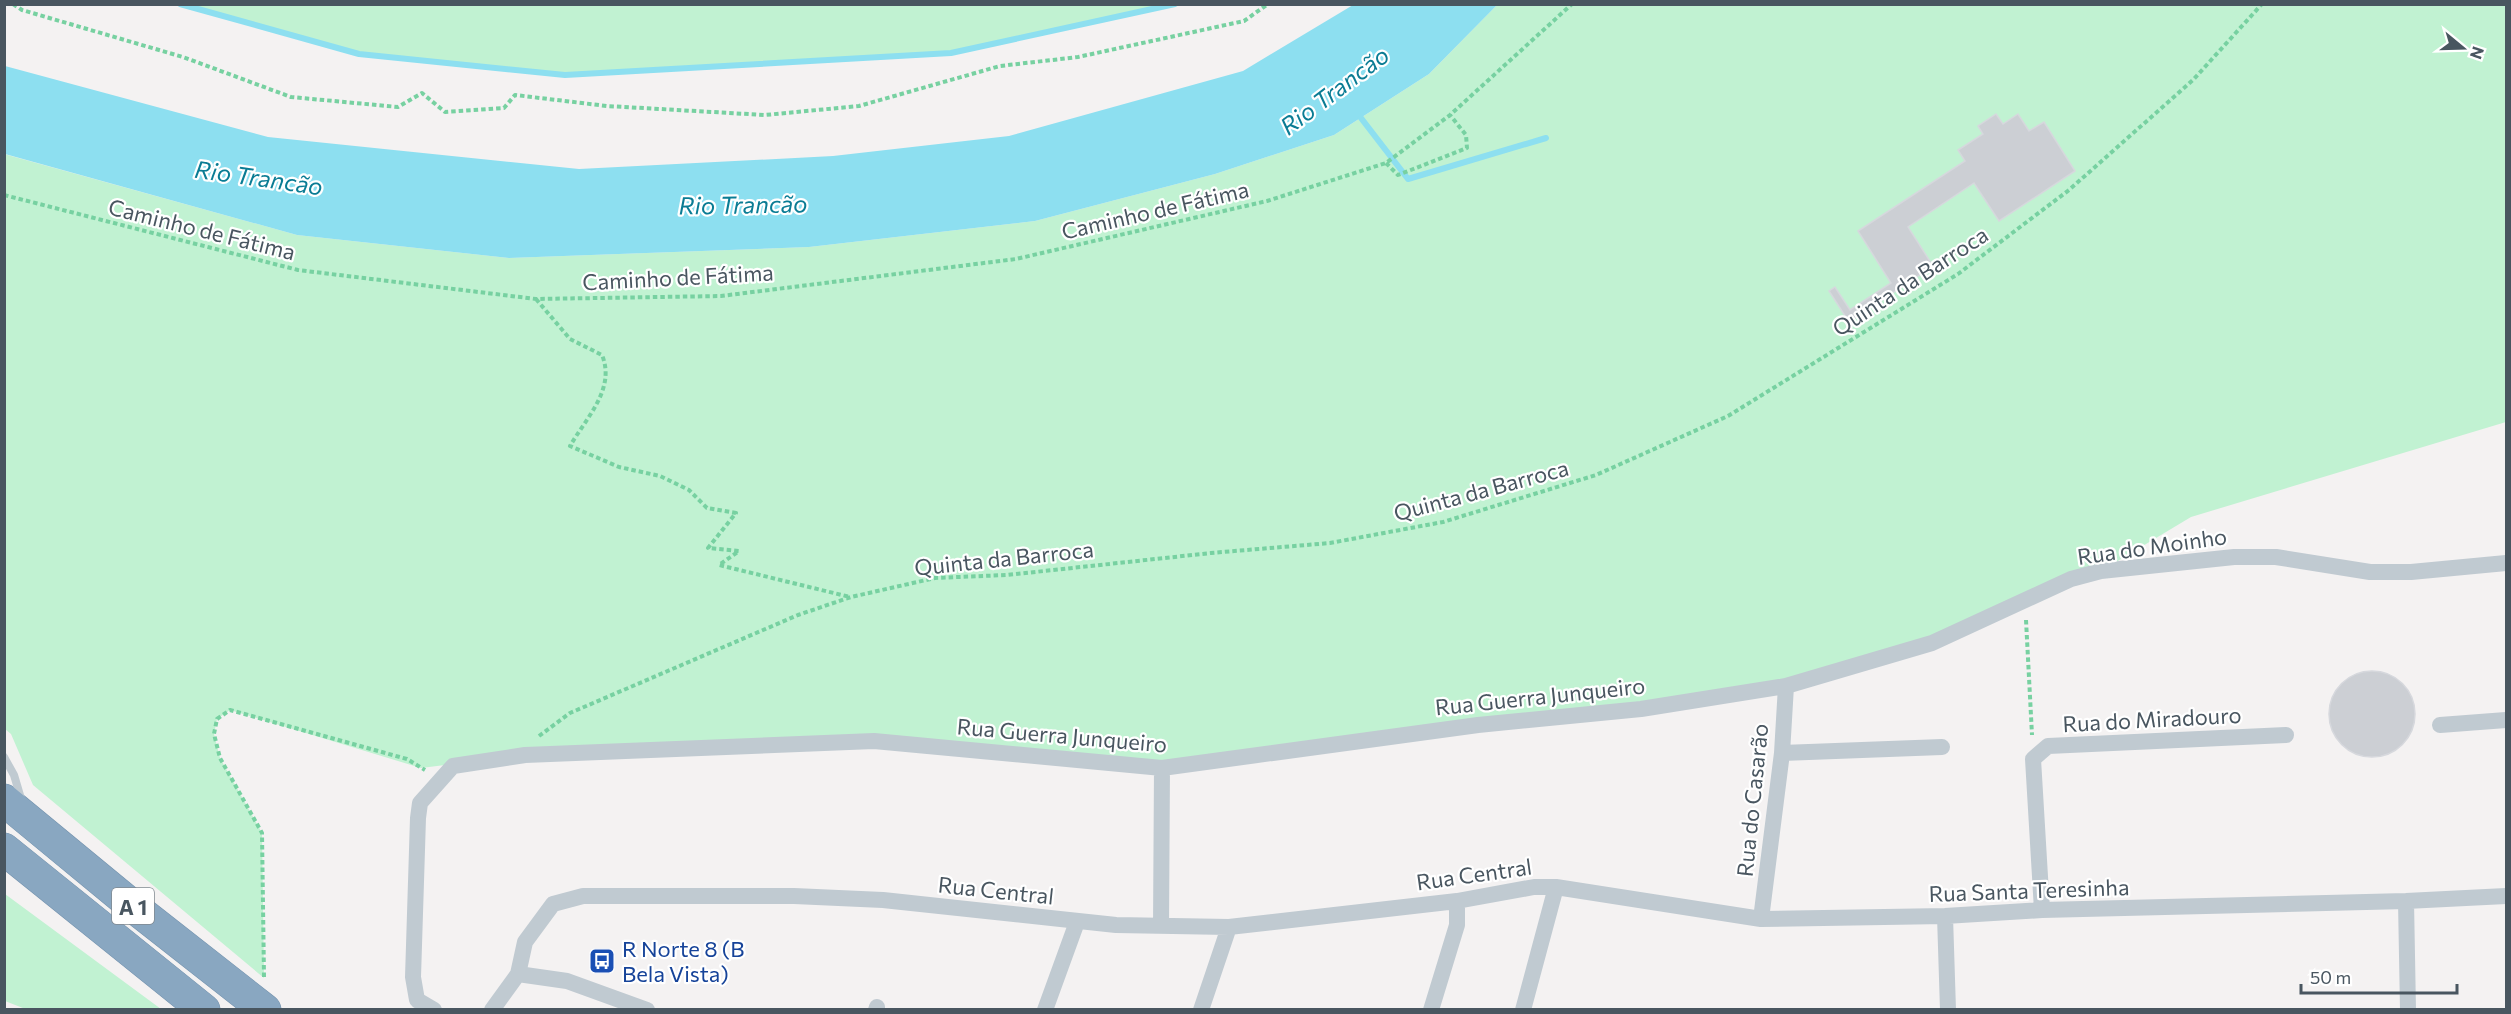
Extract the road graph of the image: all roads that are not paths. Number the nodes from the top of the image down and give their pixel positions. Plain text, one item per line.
1 (2506, 563) edge
2 (1786, 686) junction
3 (2506, 720) edge
4 (2440, 725) dead end
5 (2286, 735) dead end
6 (1942, 747) dead end
7 (1782, 753) junction
8 (4, 757) edge
9 (1162, 768) junction
10 (16, 810) edge
11 (4, 849) edge
12 (1556, 887) junction
13 (2506, 896) edge
14 (1457, 901) junction
15 (2406, 901) junction
16 (2042, 910) junction
17 (1945, 916) junction
18 (1761, 919) junction
19 (1077, 922) junction
20 (1161, 926) junction
21 (1229, 927) junction
22 (518, 974) junction
23 (269, 997) edge
24 (204, 1010) edge
25 (434, 1010) edge
26 (492, 1010) edge
27 (647, 1010) edge
28 (1045, 1010) edge
29 (1201, 1010) edge
30 (1431, 1010) edge
31 (1523, 1010) edge
32 (1948, 1010) edge
33 (2408, 1010) edge

1 - 2 street, Rua do Moinho
2 - 7 street, Rua do Casarão
2 - 9 street, Rua Guerra Junqueiro
3 - 4 street
5 - 16 street, Rua do Miradouro
6 - 7 street
7 - 18 street, Rua do Casarão
8 - 10 lane
9 - 20 street
9 - 25 street, Rua Guerra Junqueiro
10 - 23 highway, A 1
11 - 24 highway, A 1
12 - 14 street, Rua Central
12 - 18 street, Rua Santa Teresinha
12 - 31 street
13 - 15 street, Rua Santa Teresinha
14 - 21 street, Rua Central
14 - 30 street
15 - 16 street, Rua Santa Teresinha
15 - 33 street
16 - 17 street, Rua Santa Teresinha
17 - 18 street, Rua Santa Teresinha
17 - 32 street
19 - 20 street, Rua Central
19 - 22 street, Rua Central
19 - 28 street
20 - 21 street, Rua Central
21 - 29 street
22 - 26 street, Rua Central
22 - 27 street

